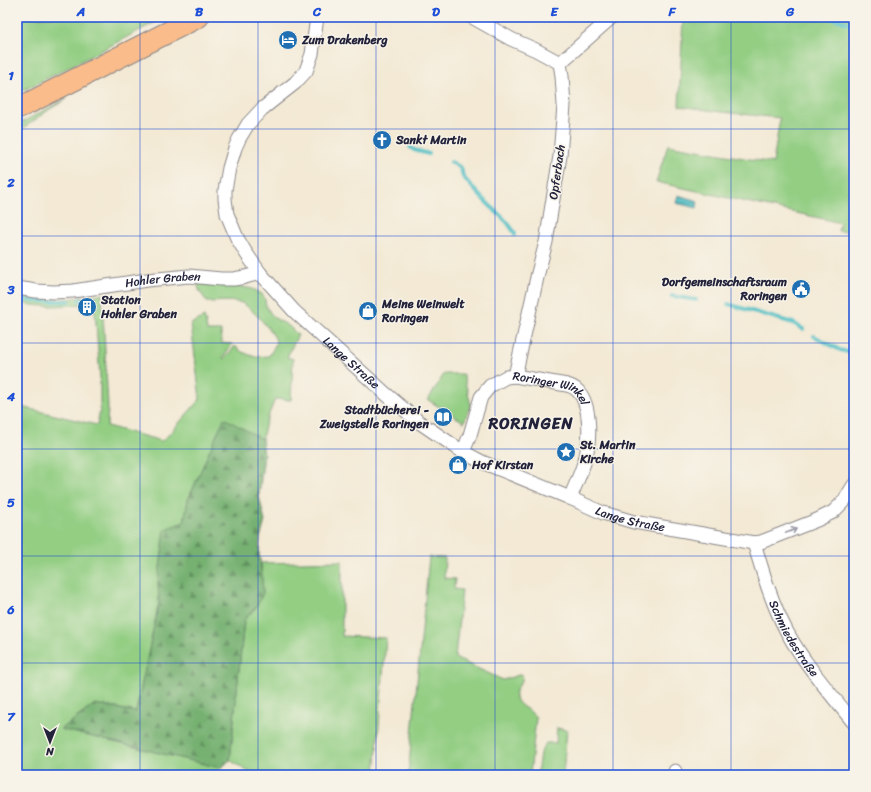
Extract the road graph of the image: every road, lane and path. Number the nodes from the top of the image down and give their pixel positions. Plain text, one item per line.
1 (198, 17) edge
2 (317, 17) edge
3 (472, 17) edge
4 (612, 17) edge
5 (560, 63) junction
6 (17, 108) edge
7 (260, 273) junction
8 (17, 288) edge
9 (515, 376) junction
10 (463, 452) junction
11 (854, 485) edge
12 (570, 498) junction
13 (754, 543) junction
14 (854, 723) edge

1 - 6 main road
2 - 7 street, Lange Straße
3 - 5 street
4 - 5 street
5 - 9 street, Opferbach
7 - 8 street, Hohler Graben
7 - 10 street, Lange Straße
9 - 10 street, Roringer Winkel
9 - 12 street, Roringer Winkel
10 - 12 street, Lange Straße
13 -> 11 street, Lange Straße
12 - 13 street, Lange Straße
13 - 14 street, Schmiedestraße

